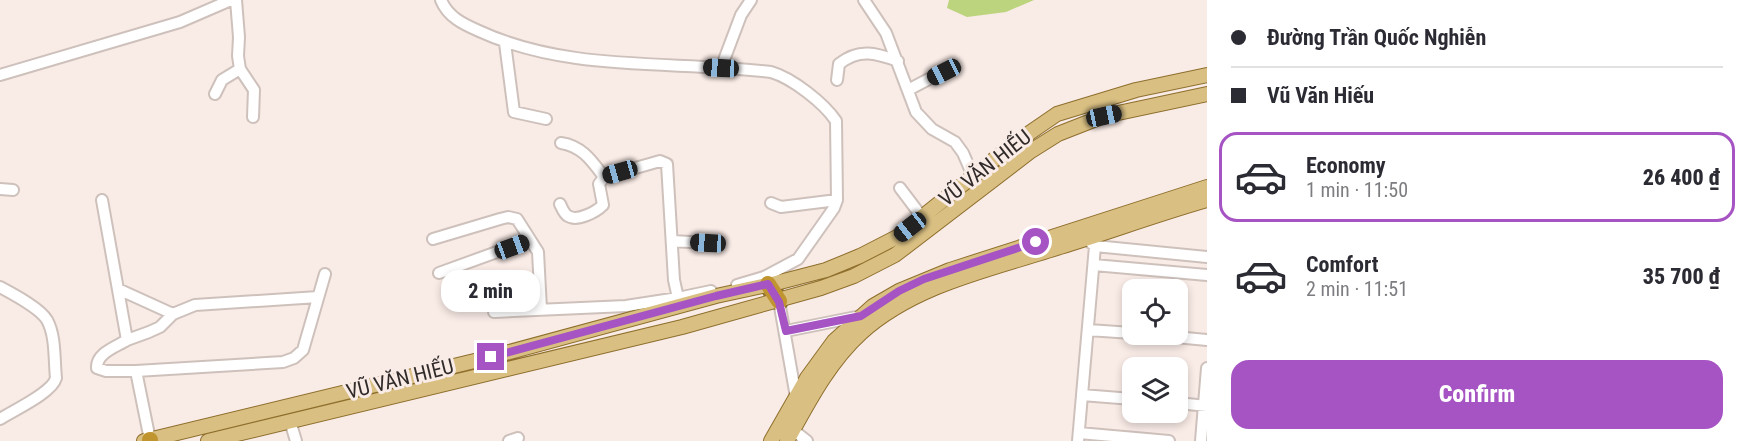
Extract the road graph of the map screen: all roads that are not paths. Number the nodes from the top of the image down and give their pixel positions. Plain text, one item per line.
1 (231, 0) edge
2 (236, 0) edge
3 (441, 0) edge
4 (751, 0) edge
5 (864, 0) edge
6 (504, 43) junction
7 (897, 62) junction
8 (721, 68) junction
9 (240, 69) junction
10 (944, 72) dead end
11 (0, 75) edge
12 (1207, 75) edge
13 (837, 80) dead end
14 (908, 90) junction
15 (214, 94) dead end
16 (1207, 94) edge
17 (253, 117) dead end
18 (546, 119) dead end
19 (561, 143) dead end
20 (973, 176) junction
21 (604, 177) junction
22 (1207, 187) edge
23 (900, 188) dead end
24 (0, 189) edge
25 (13, 190) dead end
26 (102, 200) dead end
27 (837, 200) junction
28 (1207, 200) edge
29 (771, 203) dead end
30 (560, 204) dead end
31 (922, 217) junction
32 (1087, 237) junction
33 (433, 239) dead end
34 (530, 240) junction
35 (672, 241) junction
36 (708, 243) dead end
37 (1207, 257) edge
38 (1094, 266) junction
39 (439, 273) dead end
40 (325, 274) dead end
41 (1207, 275) edge
42 (768, 284) junction
43 (0, 287) edge
44 (118, 289) junction
45 (715, 293) junction
46 (318, 297) junction
47 (678, 298) junction
48 (779, 302) junction
49 (541, 309) junction
50 (494, 312) dead end
51 (173, 314) junction
52 (861, 316) junction
53 (1088, 330) junction
54 (786, 331) junction
55 (1122, 332) edge
56 (1188, 338) edge
57 (127, 340) junction
58 (1207, 340) edge
59 (1207, 368) edge
60 (136, 371) junction
61 (1082, 395) junction
62 (796, 397) junction
63 (1122, 398) edge
64 (1188, 404) edge
65 (1205, 405) edge
66 (0, 419) edge
67 (291, 420) junction
68 (790, 436) edge
69 (1079, 437) edge
70 (148, 441) edge
71 (208, 441) edge
72 (296, 441) edge
73 (771, 441) edge
74 (807, 441) edge
75 (1169, 441) edge
76 (1201, 441) edge

1 - 11 street
2 - 9 street
3 - 6 street
4 - 8 street
5 - 7 street
6 - 8 street
6 - 18 street
7 - 13 street
7 - 14 street
8 - 27 street
9 - 15 street
9 - 17 street
10 - 14 street
12 - 20 main road, VŨ VĂN HIẾU
14 - 20 street
16 - 48 main road, VŨ VĂN HIẾU
19 - 21 street
20 - 31 main road, VŨ VĂN HIẾU
21 - 30 street
21 - 35 street
22 - 32 main road
23 - 31 street
24 - 25 street
26 - 44 street
27 - 29 street
27 - 45 street
28 - 32 main road
31 - 42 main road, VŨ VĂN HIẾU
32 - 37 street
32 - 38 street
32 - 52 main road
32 - 68 main road
33 - 34 street
34 - 39 street
34 - 49 street
35 - 36 street
35 - 47 street
38 - 41 street
38 - 53 street
40 - 46 street
42 - 45 main road, VŨ VĂN HIẾU
42 - 48 highway
43 - 66 street
44 - 51 street
44 - 57 street
45 - 47 street
45 - 70 main road, VŨ VĂN HIẾU
46 - 51 street
46 - 60 street
47 - 49 street
48 - 54 street
48 - 67 main road, VŨ VĂN HIẾU
49 - 50 street
51 - 57 street
52 - 54 street
52 - 62 main road
53 - 55 street
53 - 61 street
54 - 62 street
56 - 58 street
57 - 60 street
59 - 65 street
60 - 70 street
61 - 63 street
61 - 69 street
62 - 73 main road
64 - 65 street
65 - 76 street
67 - 71 main road, VŨ VĂN HIẾU
67 - 72 street
68 - 74 street
69 - 75 street

